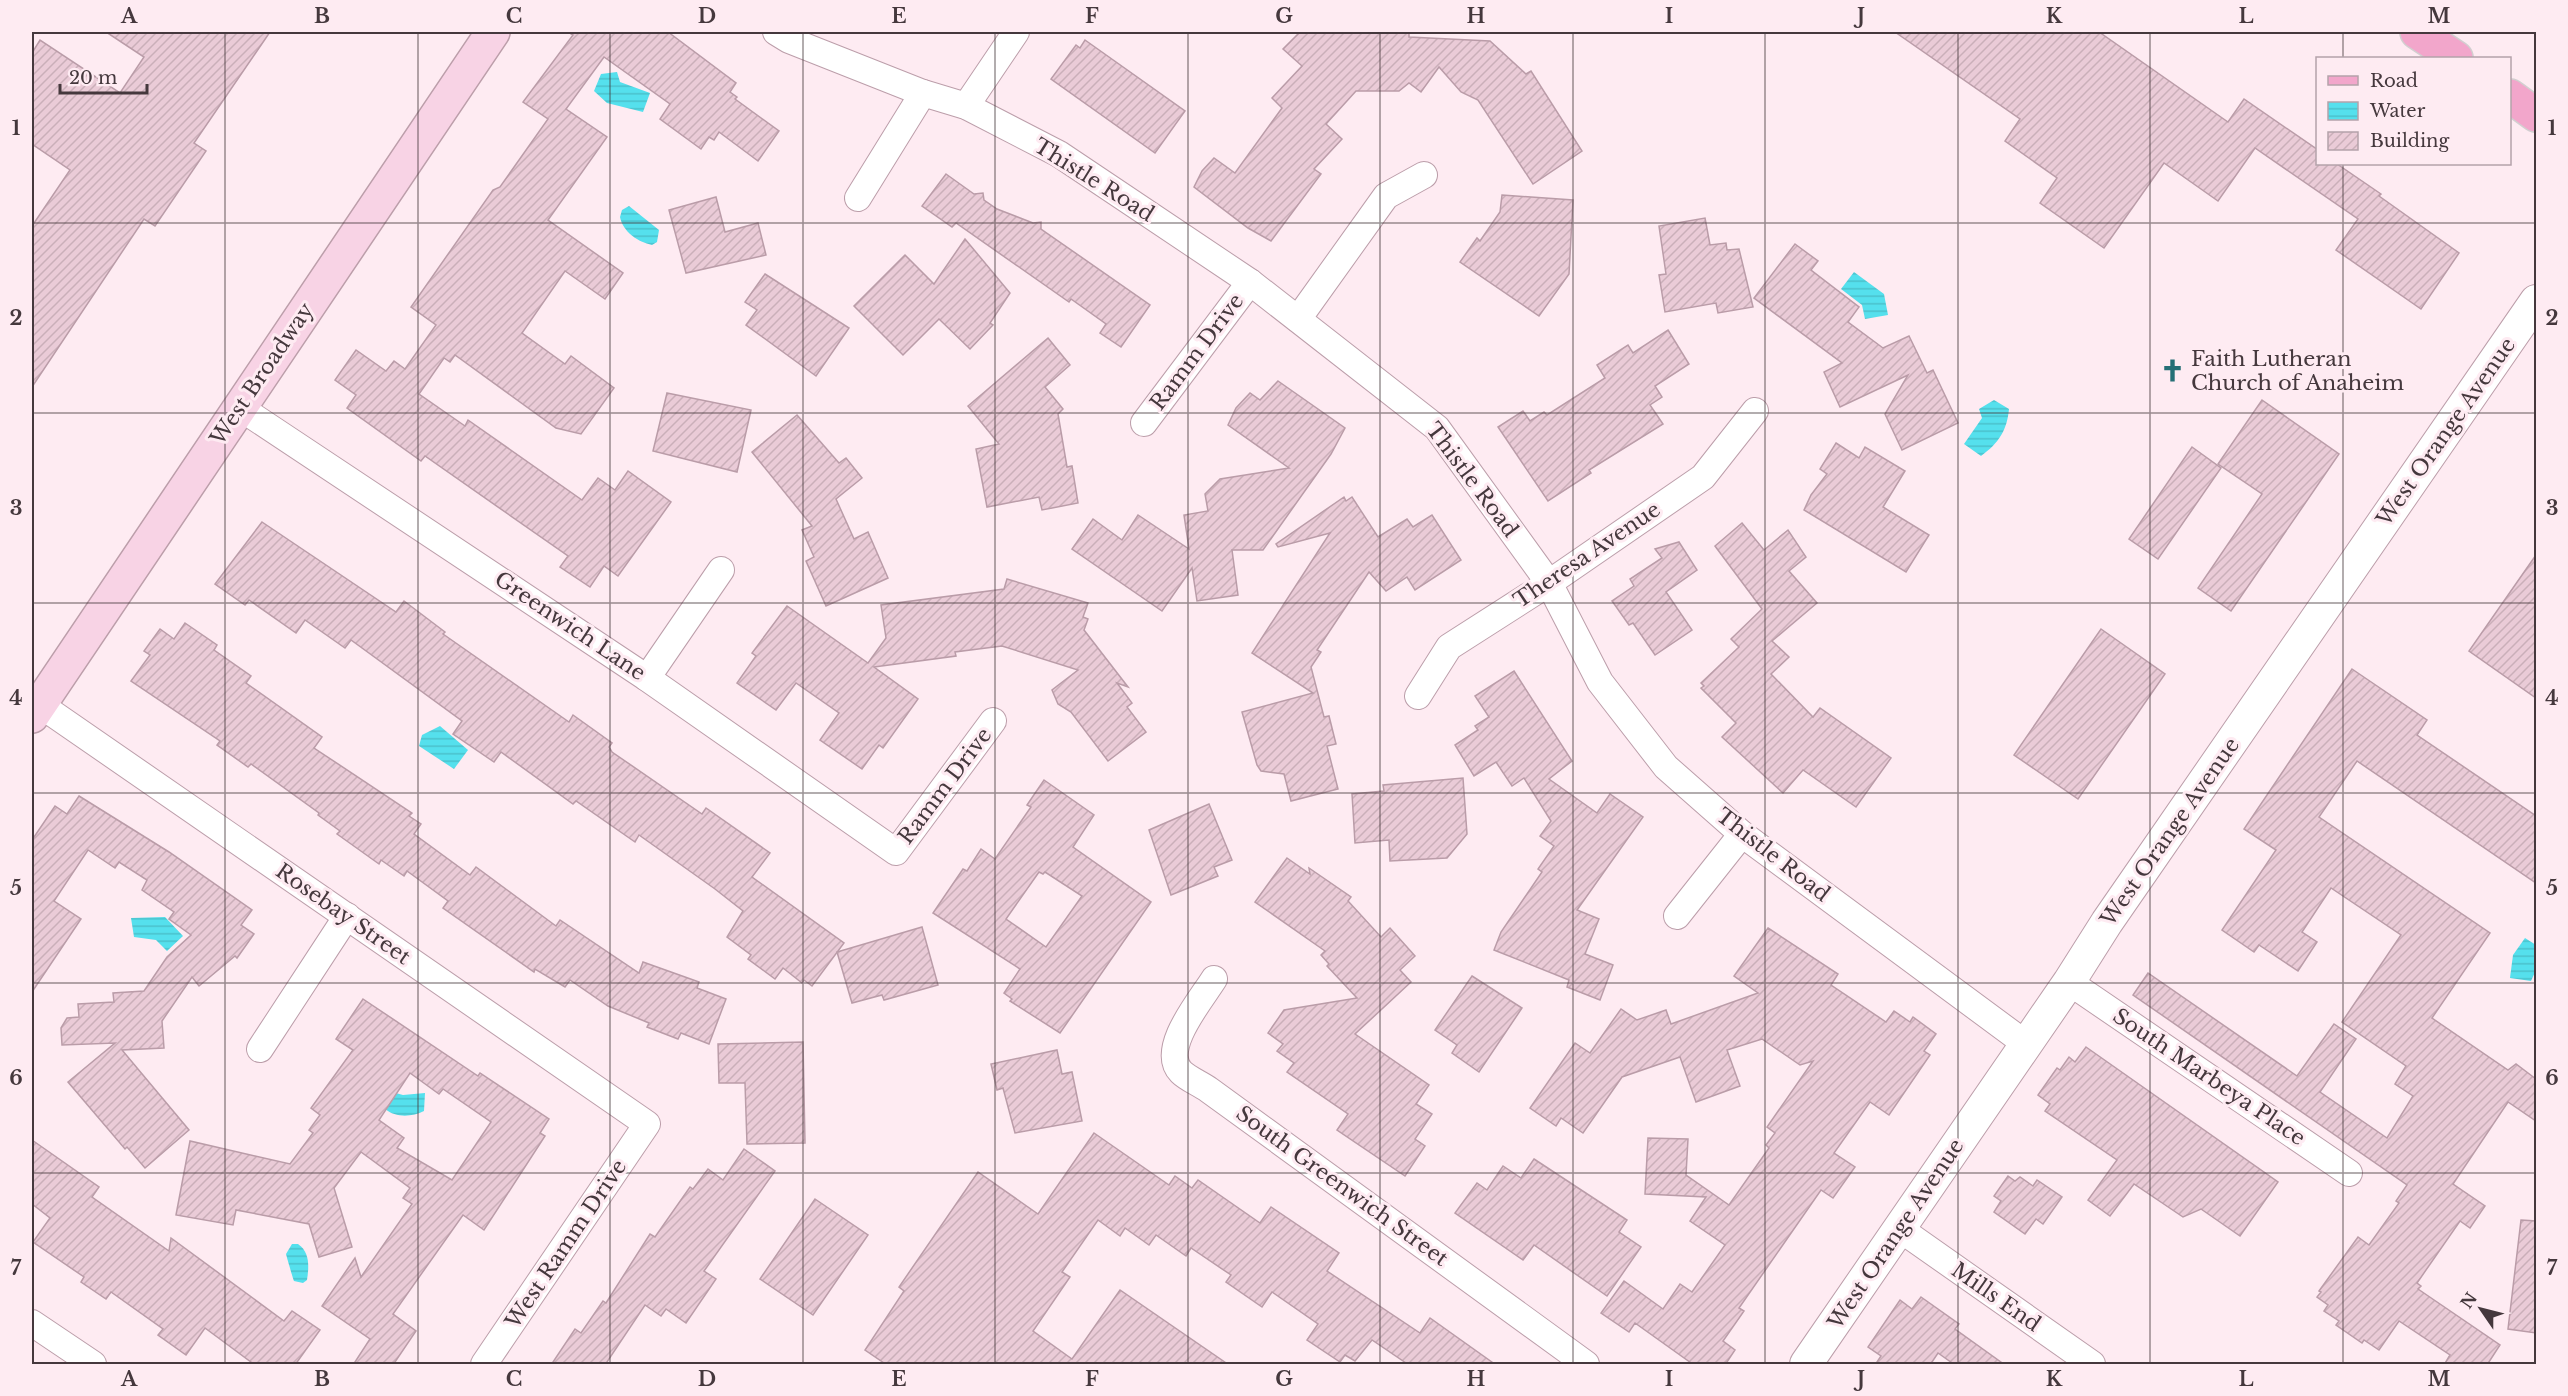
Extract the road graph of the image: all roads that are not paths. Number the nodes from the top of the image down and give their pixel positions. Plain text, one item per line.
1 (493, 32) edge
2 (776, 32) edge
3 (1016, 32) edge
4 (2417, 32) edge
5 (2454, 57) edge
6 (923, 93) junction
7 (2511, 97) edge
8 (966, 106) junction
9 (2536, 115) edge
10 (1424, 174) dead end
11 (858, 198) dead end
12 (1250, 282) junction
13 (2536, 301) edge
14 (1298, 319) junction
15 (239, 407) junction
16 (1755, 411) dead end
17 (1144, 423) dead end
18 (721, 570) dead end
19 (1549, 583) junction
20 (647, 678) junction
21 (1418, 696) dead end
22 (35, 710) edge
23 (993, 721) dead end
24 (1742, 834) junction
25 (896, 852) joint
26 (347, 916) junction
27 (1677, 916) dead end
28 (1214, 980) dead end
29 (2069, 982) junction
30 (2026, 1044) junction
31 (260, 1050) dead end
32 (647, 1124) joint
33 (2349, 1173) dead end
34 (1900, 1229) junction
35 (32, 1323) edge
36 (93, 1365) edge
37 (484, 1365) edge
38 (1586, 1365) edge
39 (1806, 1365) edge
40 (2092, 1365) edge

1 - 15 main road, West Broadway
2 - 6 street, Thistle Road
3 - 8 street
4 - 5 main road
6 - 8 street, Thistle Road
6 - 11 street
7 - 9 main road
8 - 12 street, Thistle Road
10 - 14 street
12 - 14 street, Thistle Road
12 - 17 street, Ramm Drive
13 - 29 street, West Orange Avenue
14 - 19 street, Thistle Road
15 - 20 street, Greenwich Lane
15 - 22 main road, West Broadway
16 - 19 street, Theresa Avenue
18 - 20 street
19 - 21 street, Theresa Avenue
19 - 24 street, Thistle Road
20 - 25 street, Greenwich Lane
22 - 26 street, Rosebay Street
23 - 25 street, Ramm Drive
24 - 27 street
24 - 30 street, Thistle Road
26 - 31 street
26 - 32 street, Rosebay Street
28 - 38 street, South Greenwich Street
29 - 30 street, West Orange Avenue
29 - 33 street, South Marbeya Place
30 - 34 street, West Orange Avenue
32 - 37 street, West Ramm Drive
34 - 39 street, West Orange Avenue
34 - 40 street, Mills End
35 - 36 street

